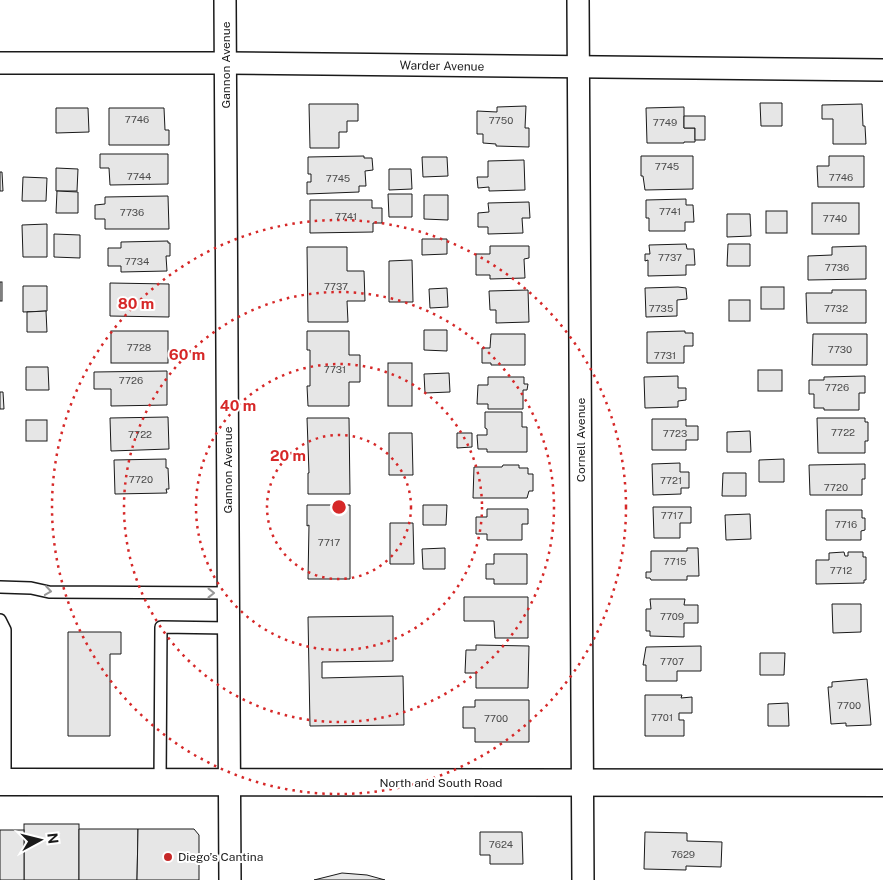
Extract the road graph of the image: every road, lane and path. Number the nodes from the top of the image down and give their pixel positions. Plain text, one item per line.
1 (225, 0) edge
2 (578, 0) edge
3 (0, 63) edge
4 (226, 63) junction
5 (578, 67) junction
6 (883, 70) edge
7 (0, 587) edge
8 (229, 594) junction
9 (0, 620) edge
10 (229, 628) junction
11 (3, 733) edge
12 (3, 782) edge
13 (583, 782) junction
14 (160, 783) junction
15 (230, 783) junction
16 (883, 783) edge
17 (230, 880) edge
18 (584, 880) edge

1 - 4 street, Gannon Avenue
2 - 5 street, Cornell Avenue
3 - 4 street, Warder Avenue
4 - 5 street, Warder Avenue
4 - 8 street, Gannon Avenue
5 - 6 street, Warder Avenue
5 - 13 street, Cornell Avenue
7 -> 8 lane
8 - 10 street, Gannon Avenue
9 - 11 lane
10 - 14 lane
10 - 15 street, Gannon Avenue
11 - 12 lane
12 - 14 street, North and South Road
13 - 15 street, North and South Road
13 - 16 street, North and South Road
13 - 18 street, Cornell Avenue
14 - 15 street, North and South Road
15 - 17 street, Gannon Avenue

